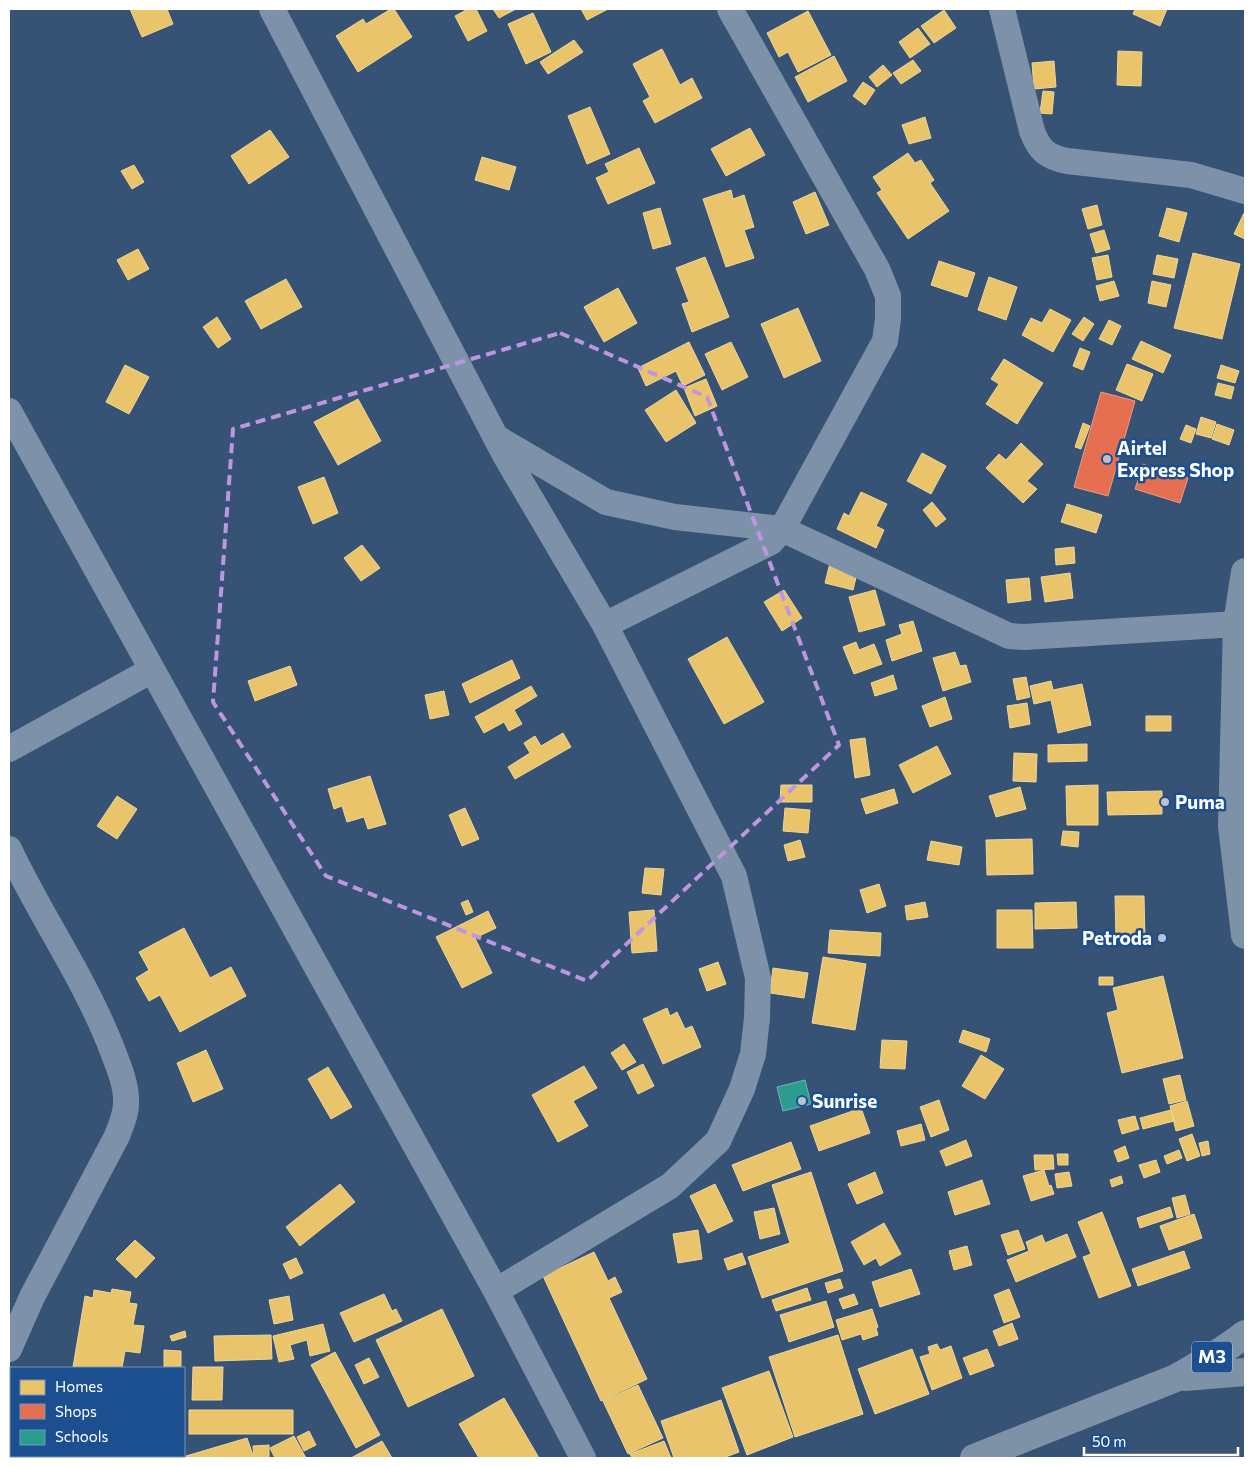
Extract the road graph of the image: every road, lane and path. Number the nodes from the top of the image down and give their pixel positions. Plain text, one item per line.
1 (272, 9) edge
2 (730, 9) edge
3 (1002, 9) edge
4 (1245, 191) edge
5 (9, 411) edge
6 (497, 438) junction
7 (782, 529) junction
8 (1245, 572) edge
9 (606, 624) junction
10 (1237, 624) junction
11 (152, 670) junction
12 (9, 749) edge
13 (9, 849) edge
14 (1245, 935) edge
15 (496, 1291) junction
16 (1245, 1334) edge
17 (9, 1349) edge
18 (1245, 1372) edge
19 (1176, 1378) junction
20 (583, 1458) edge
21 (974, 1458) edge

1 - 6 street
2 - 7 street
3 - 4 street
5 - 11 street
6 - 7 street
6 - 9 street
7 - 9 street
7 - 10 street
8 - 10 highway
9 - 15 street
10 - 14 highway
11 - 12 street
11 - 15 street
13 - 17 street
15 - 20 street
16 - 19 highway, M3
18 - 19 highway, M3
19 - 21 highway, M3

